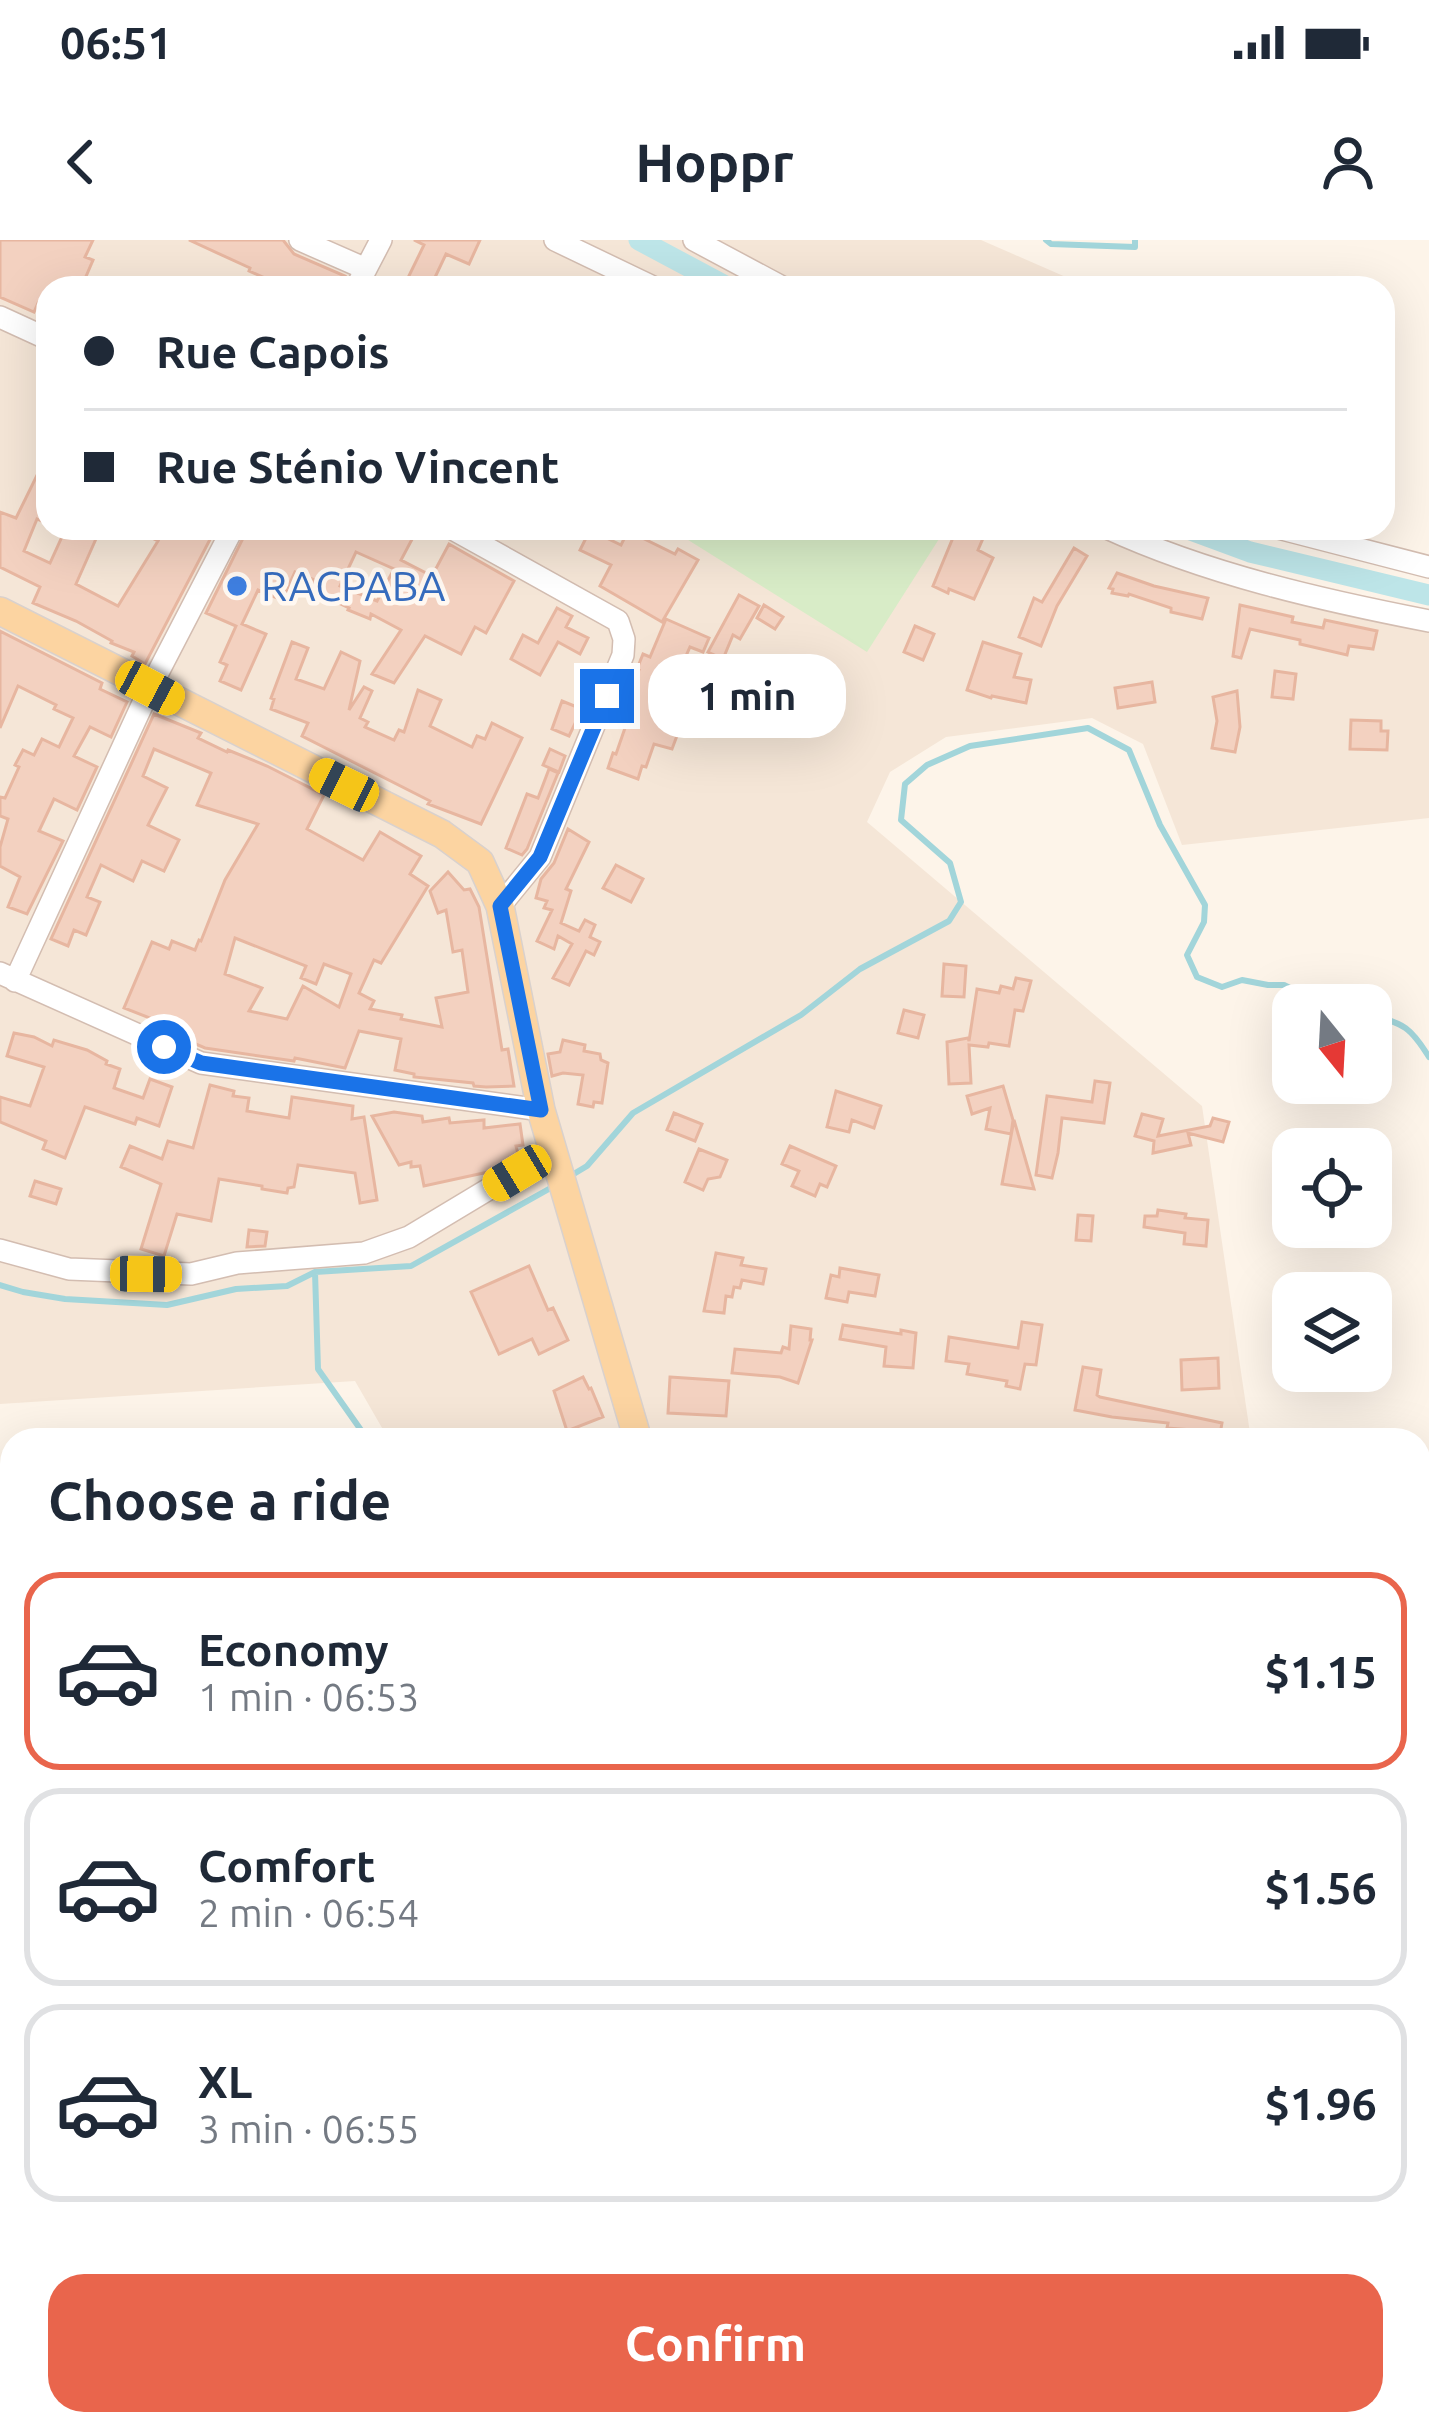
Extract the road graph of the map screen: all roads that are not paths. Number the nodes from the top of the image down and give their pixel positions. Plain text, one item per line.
1 (299, 240) edge
2 (381, 240) edge
3 (555, 240) edge
4 (694, 240) edge
5 (356, 276) edge
6 (363, 276) edge
7 (631, 276) edge
8 (762, 276) edge
9 (0, 317) edge
10 (36, 334) edge
11 (227, 540) edge
12 (473, 540) edge
13 (1134, 540) edge
14 (1325, 540) edge
15 (1429, 566) edge
16 (0, 611) edge
17 (1429, 621) edge
18 (150, 688) junction
19 (500, 906) junction
20 (8, 977) edge
21 (541, 1110) junction
22 (554, 1157) junction
23 (0, 1250) edge
24 (635, 1428) edge

1 - 5 street
2 - 6 street
3 - 7 street
4 - 8 street
9 - 10 street
11 - 18 street
12 - 19 street
13 - 17 street
14 - 15 street
16 - 18 main road
18 - 19 main road
18 - 20 street
19 - 21 main road
20 - 21 street
21 - 22 main road
22 - 23 street
22 - 24 main road

